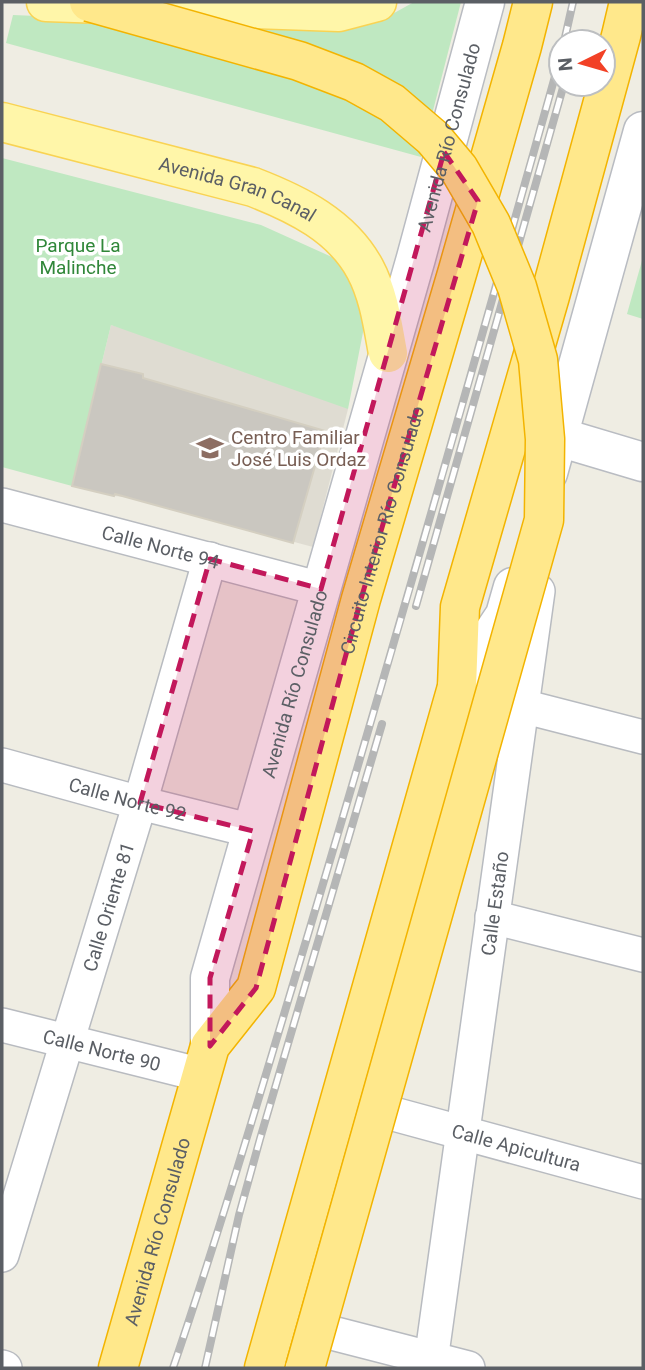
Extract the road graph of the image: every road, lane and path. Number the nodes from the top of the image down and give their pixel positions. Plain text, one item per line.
1 (46, 2) edge
2 (89, 2) edge
3 (377, 2) edge
4 (485, 2) edge
5 (533, 2) edge
6 (629, 2) edge
7 (2, 122) edge
8 (639, 147) edge
9 (388, 354) junction
10 (559, 438) junction
11 (643, 462) edge
12 (2, 505) edge
13 (210, 559) junction
14 (321, 589) junction
15 (457, 687) junction
16 (522, 706) junction
17 (643, 737) edge
18 (2, 765) edge
19 (140, 803) junction
20 (253, 831) junction
21 (492, 917) junction
22 (643, 955) edge
23 (2, 1025) edge
24 (68, 1042) junction
25 (206, 1061) junction
26 (390, 1113) dead end
27 (462, 1133) junction
28 (643, 1182) edge
29 (2, 1255) edge
30 (332, 1333) dead end
31 (431, 1363) edge
32 (118, 1368) edge
33 (264, 1368) edge
34 (305, 1368) edge
35 (468, 1368) edge

1 - 3 main road
2 - 34 highway, bridge
4 - 9 main road, Avenida Río Consulado
5 - 25 highway, Circuito Interior Río Consulado
6 - 15 highway
7 - 9 main road, Avenida Gran Canal
8 - 10 main road
9 - 14 main road, Avenida Río Consulado
10 - 11 main road
10 - 15 main road
10 - 16 street, Calle Estaño
12 - 13 street, Calle Norte 94
13 - 14 street, Calle Norte 94
13 - 19 street, Calle Oriente 81
14 - 20 main road, Avenida Río Consulado
15 - 33 highway
16 - 17 street
16 - 21 street, Calle Estaño
18 - 19 street, Calle Norte 92
19 - 20 street, Calle Norte 92
19 - 24 street, Calle Oriente 81
20 - 25 main road, Avenida Río Consulado
21 - 22 street
21 - 27 street, Calle Estaño
23 - 24 street, Calle Norte 90
24 - 25 street, Calle Norte 90
24 - 29 street, Calle Oriente 81
25 - 32 highway, Avenida Río Consulado
26 - 27 street, Calle Apicultura
27 - 28 street, Calle Apicultura
27 - 31 street, Calle Estaño
30 - 31 street
31 - 35 street

